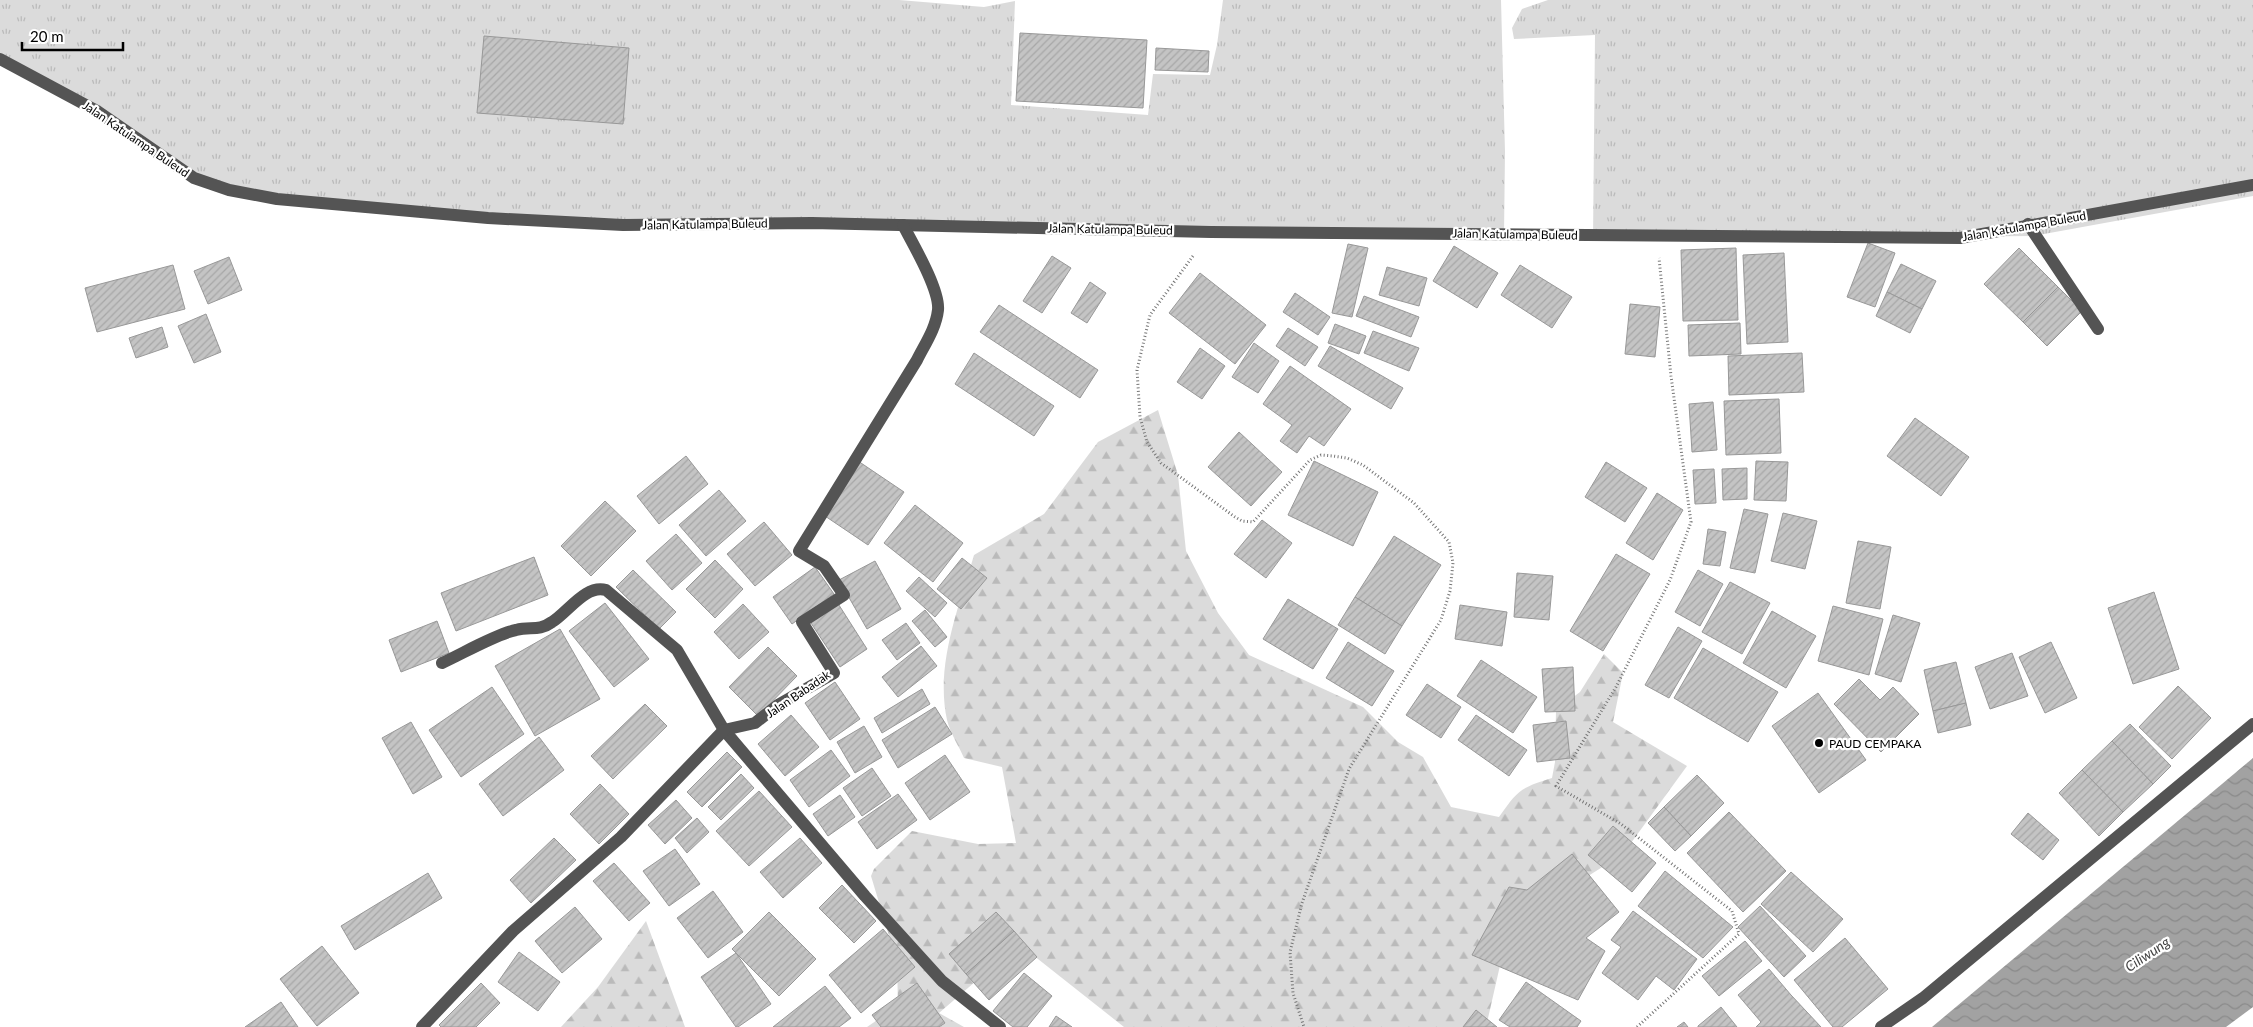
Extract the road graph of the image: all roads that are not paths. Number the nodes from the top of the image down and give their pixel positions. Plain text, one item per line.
1 (0, 59) edge
2 (2253, 185) edge
3 (2028, 224) junction
4 (903, 225) junction
5 (2098, 329) dead end
6 (442, 663) dead end
7 (2253, 724) edge
8 (724, 730) junction
9 (422, 1027) edge
10 (1000, 1027) edge
11 (1881, 1027) edge

1 - 4 street, Jalan Katulampa Buleud
2 - 3 street, Jalan Katulampa Buleud
3 - 4 street, Jalan Katulampa Buleud
3 - 5 street
4 - 8 street, Jalan Babadak
6 - 8 street
7 - 11 street
8 - 9 street
8 - 10 street

